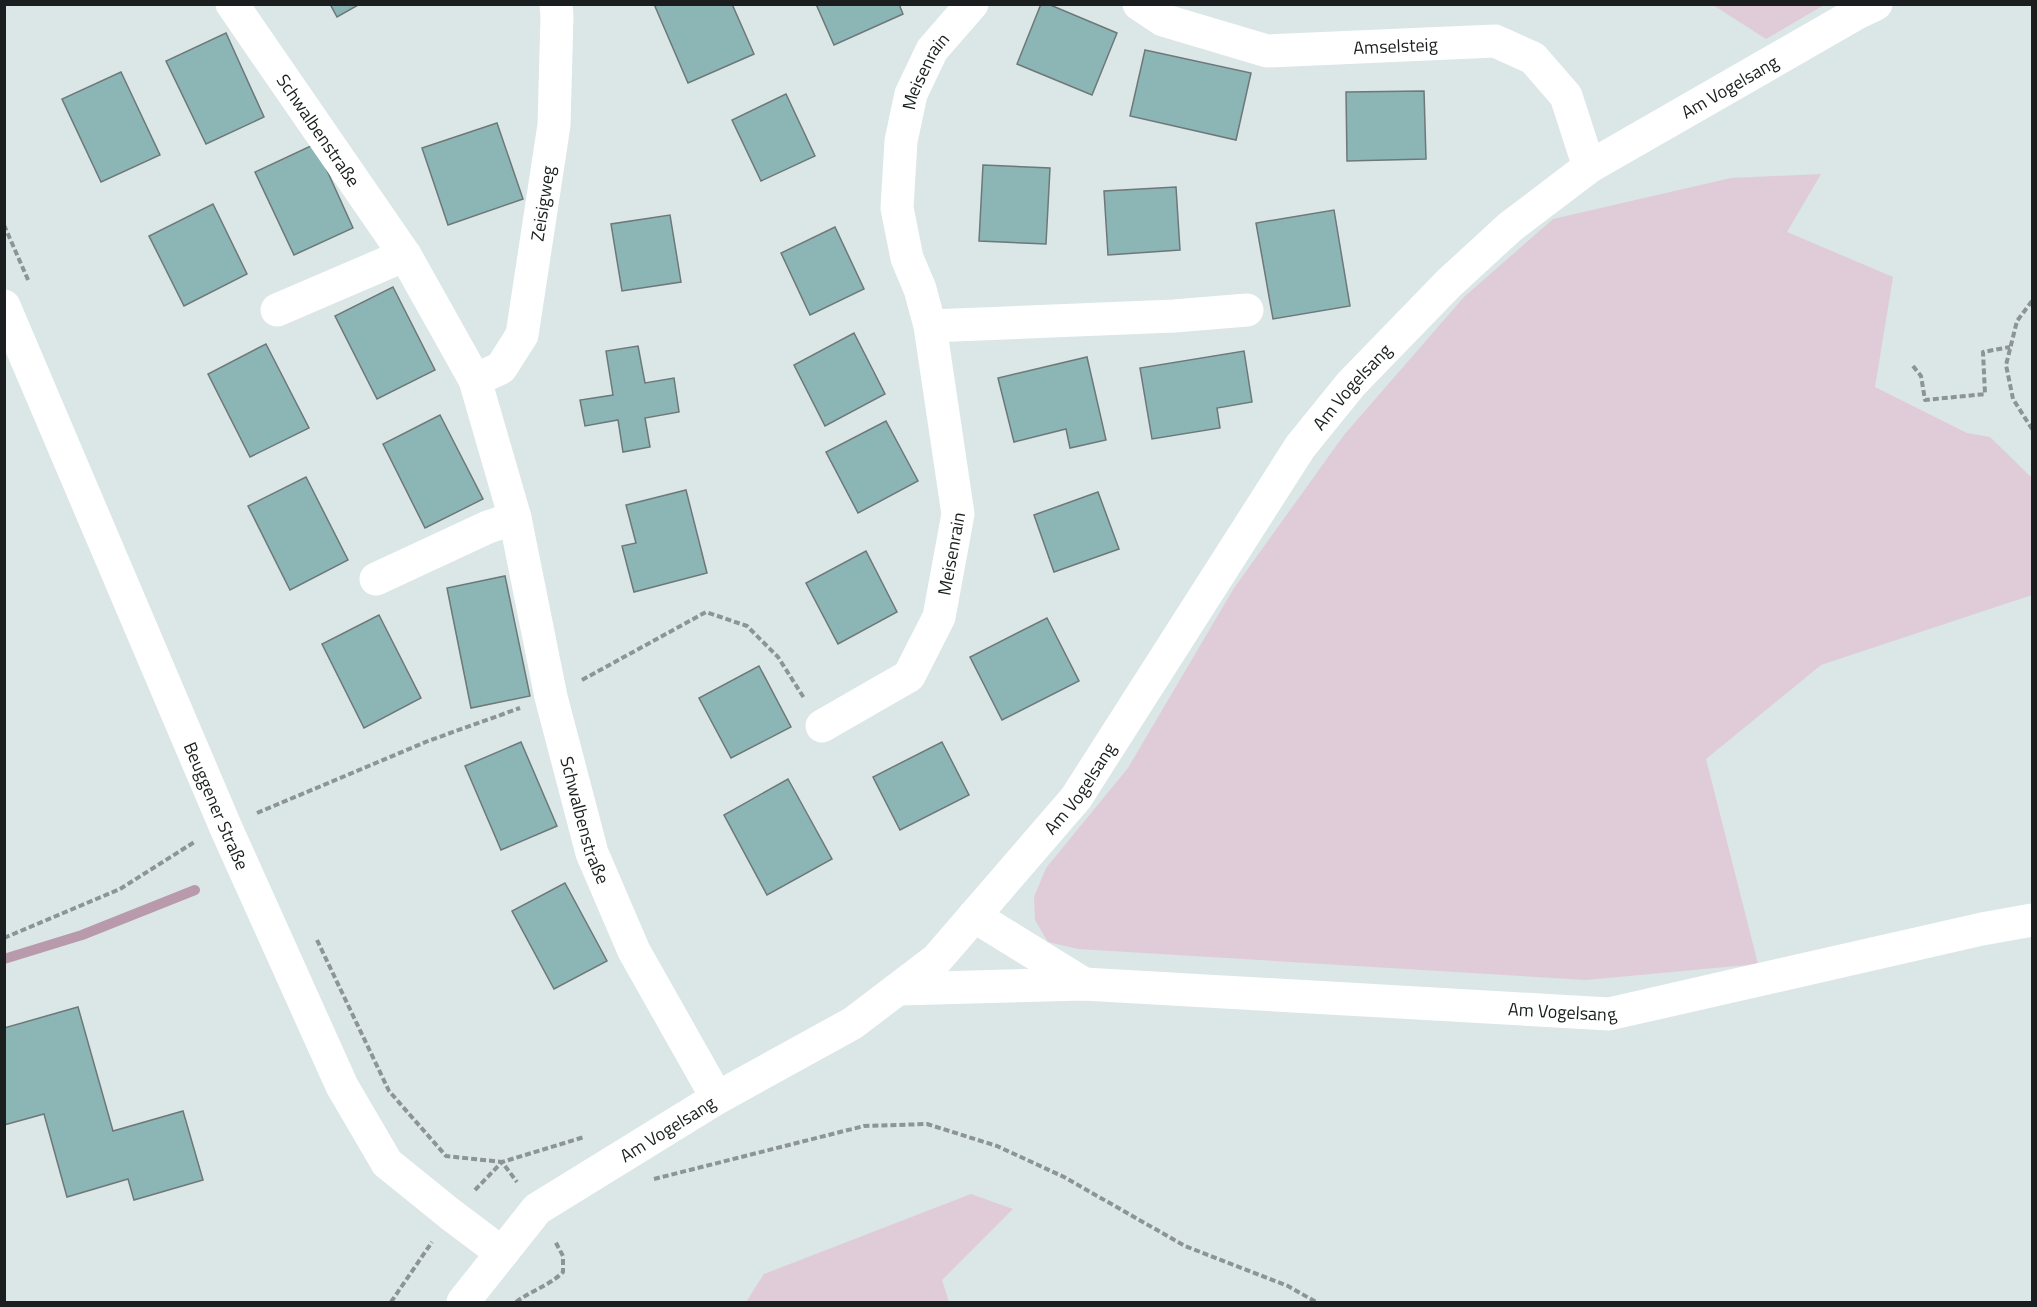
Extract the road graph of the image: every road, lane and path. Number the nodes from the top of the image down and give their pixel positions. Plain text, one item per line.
1 (232, 4) edge
2 (556, 4) edge
3 (972, 4) edge
4 (1139, 4) edge
5 (1876, 4) edge
6 (1589, 167) junction
7 (4, 225) edge
8 (405, 255) junction
9 (33, 291) dead end
10 (2032, 301) edge
11 (4, 306) edge
12 (277, 310) dead end
13 (1246, 310) dead end
14 (930, 326) junction
15 (2010, 347) junction
16 (1913, 366) dead end
17 (475, 380) junction
18 (2032, 429) edge
19 (515, 518) junction
20 (376, 579) dead end
21 (551, 697) junction
22 (822, 726) joint
23 (261, 824) dead end
24 (226, 828) junction
25 (974, 916) junction
26 (2032, 920) edge
27 (312, 930) dead end
28 (4, 938) edge
29 (1084, 984) junction
30 (899, 990) junction
31 (717, 1098) junction
32 (634, 1149) junction
33 (537, 1209) junction
34 (502, 1253) junction
35 (463, 1302) edge
36 (516, 1302) edge
37 (1316, 1302) edge

1 - 8 street, Schwalbenstraße
2 - 17 street, Zeisigweg
3 - 14 street, Meisenrain
4 - 6 street, Amselsteig
5 - 6 street, Am Vogelsang
6 - 25 street, Am Vogelsang
7 - 9 path
8 - 12 street
8 - 17 street, Schwalbenstraße
10 - 15 path
11 - 24 street, Beuggener Straße
13 - 14 street
14 - 22 street, Meisenrain
15 - 16 path
15 - 18 path
17 - 19 street, Schwalbenstraße
19 - 20 street
19 - 21 street, Schwalbenstraße
21 - 22 path
21 - 23 path
21 - 31 street, Schwalbenstraße
24 - 28 path
24 - 34 street, Beuggener Straße
25 - 29 street, Am Vogelsang
25 - 30 street, Am Vogelsang
26 - 29 street, Am Vogelsang
27 - 33 path
29 - 30 street, Am Vogelsang
30 - 31 street, Am Vogelsang
31 - 32 street, Am Vogelsang
32 - 33 street, Am Vogelsang
32 - 37 path
33 - 34 street, Am Vogelsang
33 - 36 path
34 - 35 street, Am Vogelsang

